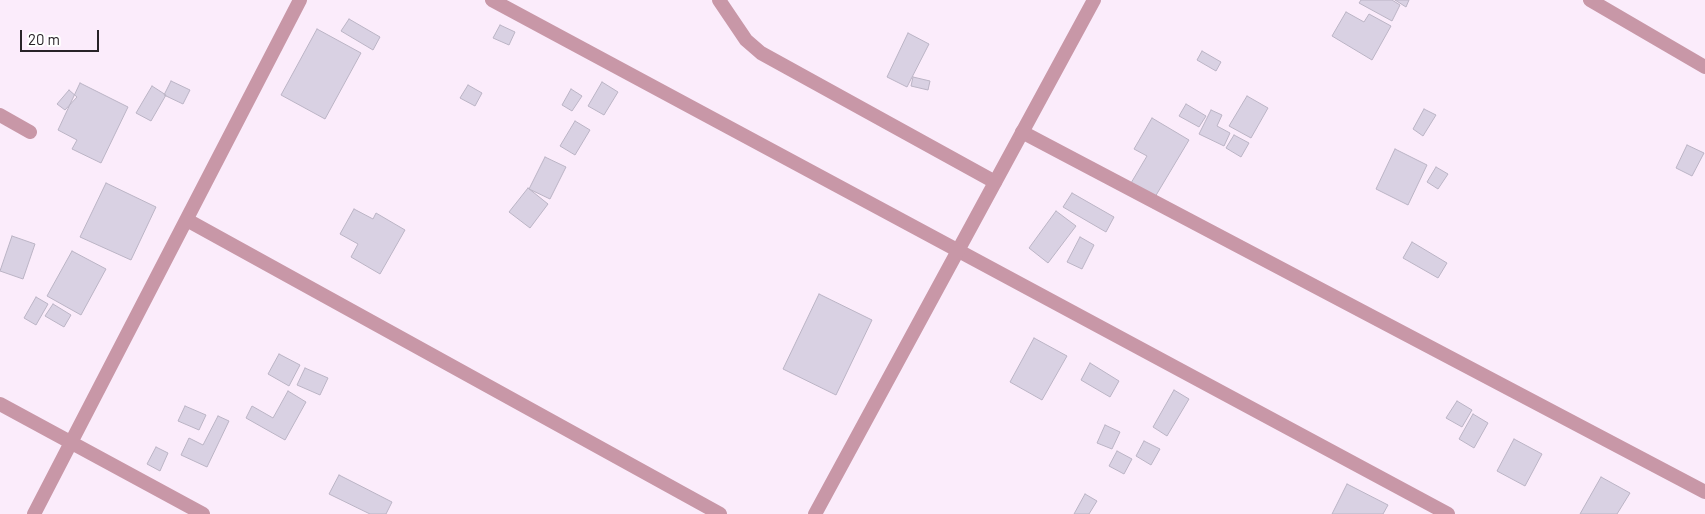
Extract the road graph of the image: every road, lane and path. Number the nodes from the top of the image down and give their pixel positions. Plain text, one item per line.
1 (300, 0) edge
2 (492, 0) edge
3 (719, 0) edge
4 (1094, 0) edge
5 (1590, 0) edge
6 (1705, 67) edge
7 (0, 115) edge
8 (30, 132) dead end
9 (1022, 132) junction
10 (995, 182) junction
11 (187, 220) junction
12 (958, 250) junction
13 (0, 404) edge
14 (71, 442) junction
15 (1705, 492) edge
16 (34, 514) edge
17 (203, 514) edge
18 (720, 514) edge
19 (814, 514) edge
20 (1448, 514) edge

1 - 11 street
2 - 12 street
3 - 10 street
4 - 9 street
5 - 6 street
7 - 8 street
9 - 10 street
9 - 15 street
10 - 12 street
11 - 14 street
11 - 18 street
12 - 19 street
12 - 20 street
13 - 14 street
14 - 16 street
14 - 17 street

